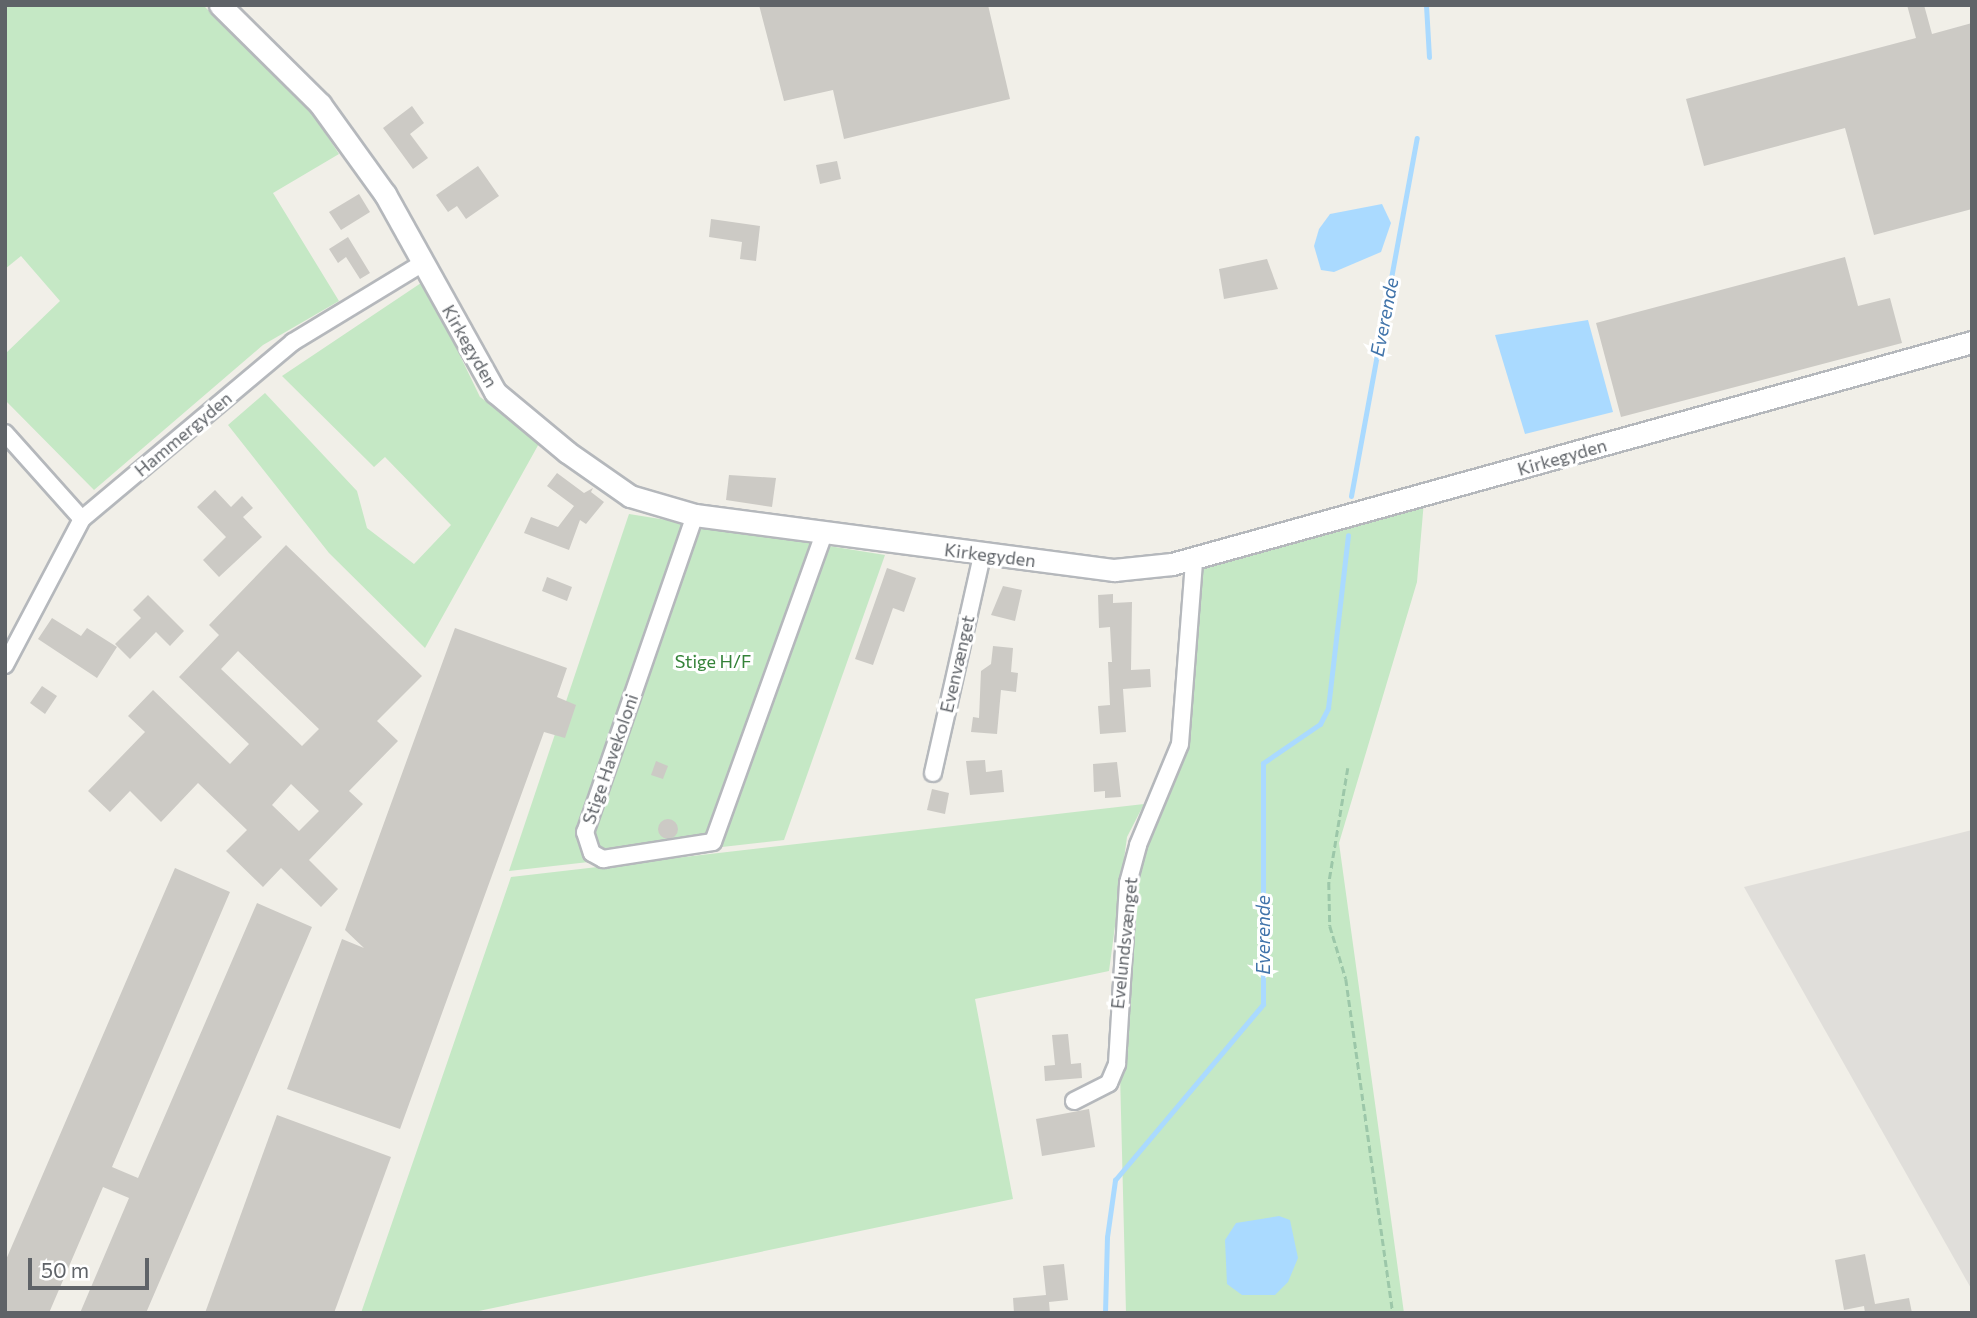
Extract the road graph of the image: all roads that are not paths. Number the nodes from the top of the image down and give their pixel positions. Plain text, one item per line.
1 (220, 5) edge
2 (423, 262) junction
3 (1972, 342) edge
4 (5, 433) edge
5 (695, 515) junction
6 (82, 519) junction
7 (824, 533) junction
8 (982, 555) junction
9 (1194, 560) junction
10 (5, 665) edge
11 (933, 773) dead end
12 (1074, 1101) dead end

1 - 2 street, Kirkegyden
2 - 5 street, Kirkegyden
2 - 6 street, Hammergyden
3 - 9 street, Kirkegyden
4 - 6 street
5 - 7 street, Kirkegyden
5 - 7 street, Stige Havekoloni
6 - 10 street, Hammergyden
7 - 8 street, Kirkegyden
8 - 9 street, Kirkegyden
8 - 11 street, Evenvænget
9 - 12 street, Evelundsvænget

